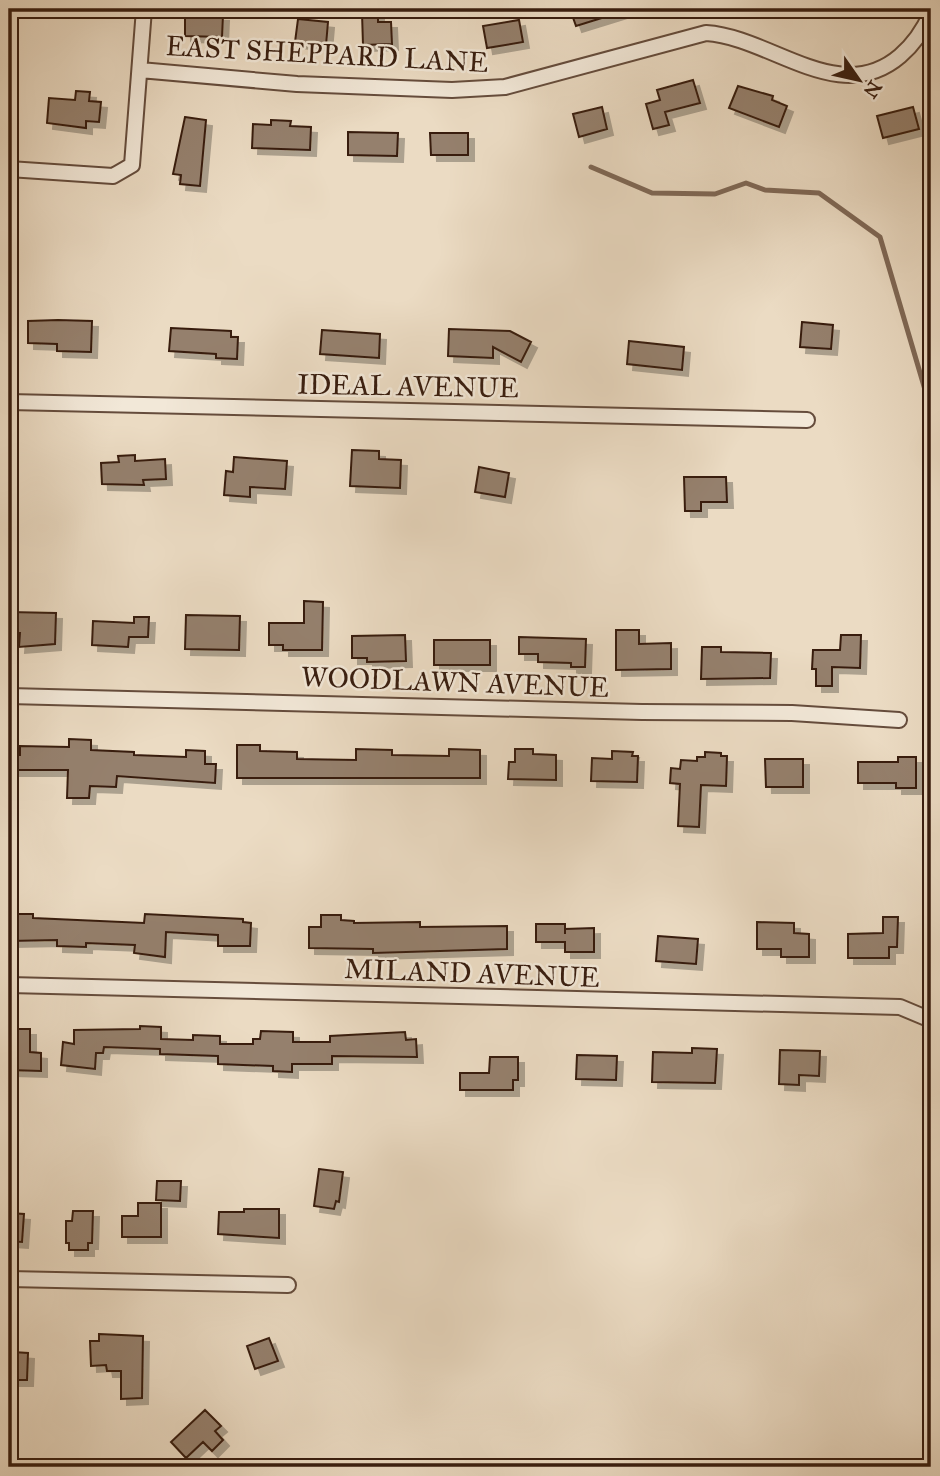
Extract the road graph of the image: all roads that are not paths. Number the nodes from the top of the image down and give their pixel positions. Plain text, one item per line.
1 (144, 9) edge
2 (931, 13) edge
3 (141, 70) junction
4 (9, 169) edge
5 (9, 402) edge
6 (807, 420) dead end
7 (9, 695) edge
8 (899, 720) dead end
9 (9, 985) edge
10 (931, 1020) edge
11 (9, 1279) edge
12 (288, 1285) dead end

1 - 3 street
2 - 3 street, EAST SHEPPARD LANE
3 - 4 street
5 - 6 street, IDEAL AVENUE
7 - 8 street, WOODLAWN AVENUE
9 - 10 street, MILAND AVENUE
11 - 12 street

